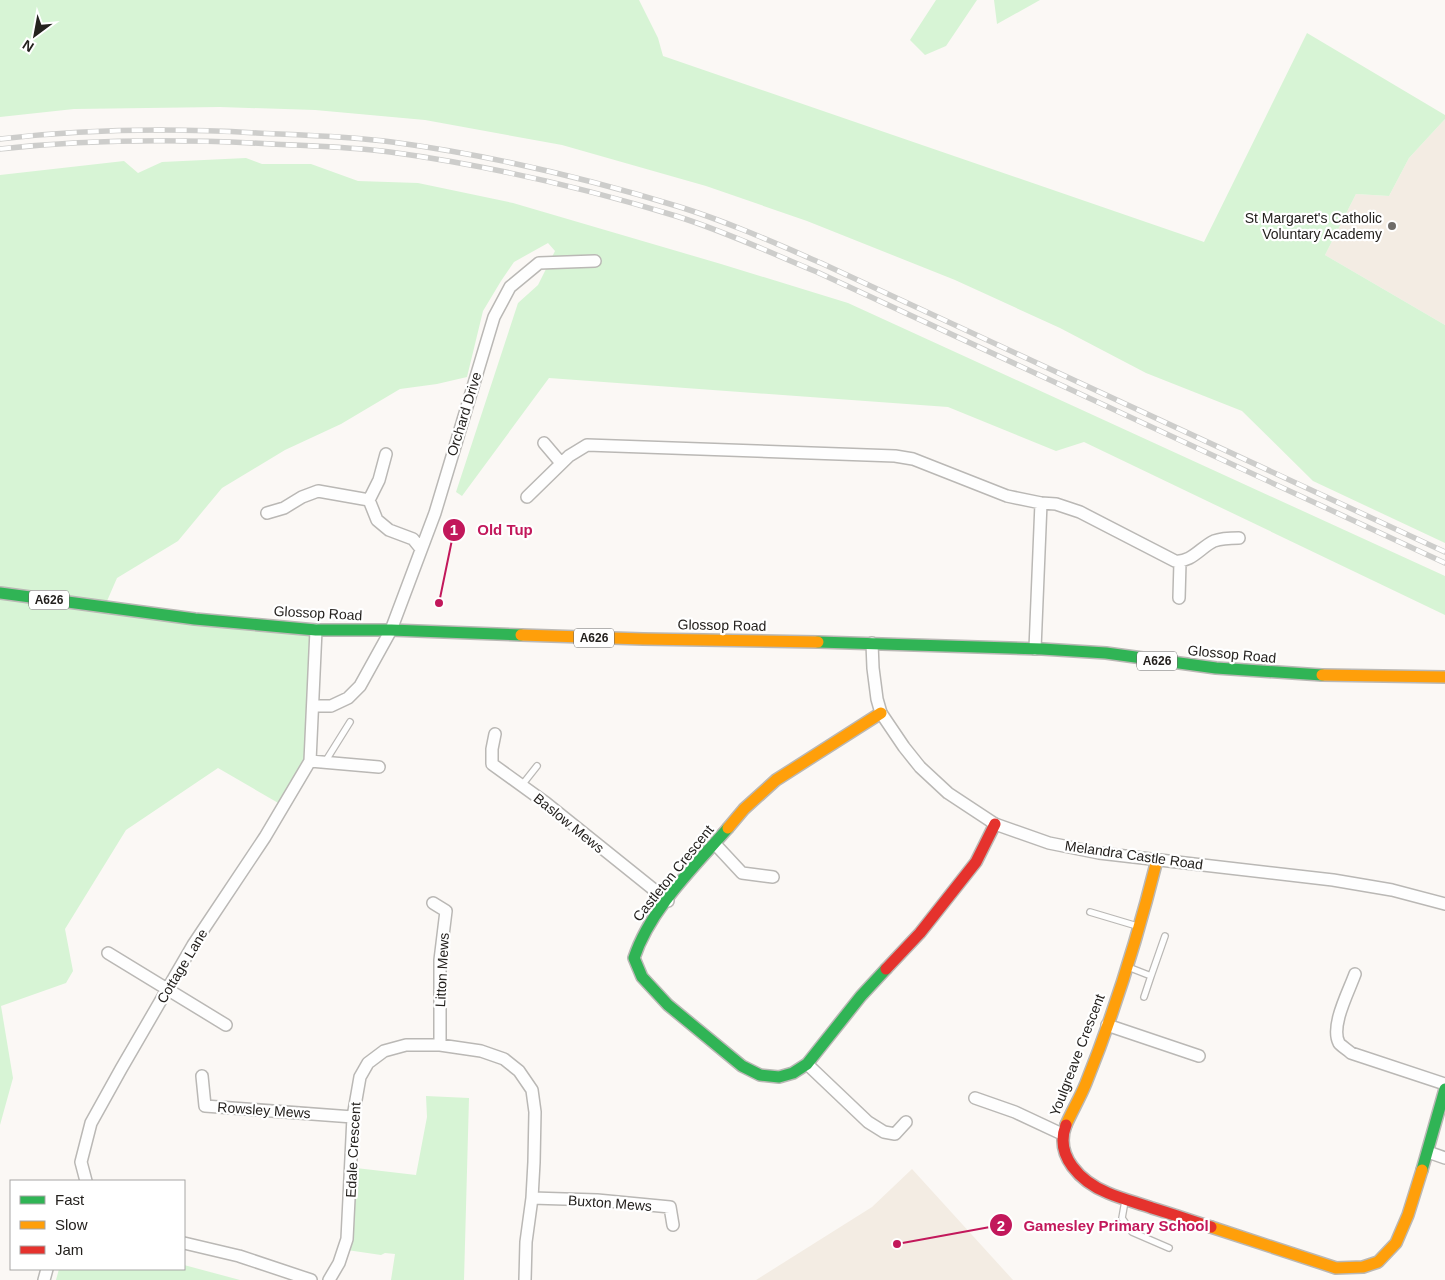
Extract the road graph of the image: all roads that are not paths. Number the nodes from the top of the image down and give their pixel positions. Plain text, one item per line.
1 (595, 261) dead end
2 (544, 443) dead end
3 (386, 454) dead end
4 (561, 463) junction
5 (527, 497) dead end
6 (368, 500) junction
7 (1041, 503) junction
8 (267, 513) dead end
9 (1239, 538) dead end
10 (421, 549) junction
11 (1180, 562) junction
12 (0, 593) edge
13 (1179, 598) dead end
14 (316, 630) junction
15 (391, 630) junction
16 (872, 644) junction
17 (1035, 649) junction
18 (1445, 677) edge
19 (314, 706) junction
20 (882, 713) junction
21 (350, 722) dead end
22 (495, 734) dead end
23 (310, 761) junction
24 (325, 762) junction
25 (537, 766) dead end
26 (379, 768) dead end
27 (522, 785) junction
28 (995, 824) junction
29 (715, 844) junction
30 (1157, 860) junction
31 (773, 877) dead end
32 (668, 901) junction
33 (433, 903) dead end
34 (1445, 904) edge
35 (1090, 912) dead end
36 (1139, 927) junction
37 (1165, 936) dead end
38 (108, 953) dead end
39 (1126, 967) junction
40 (1355, 974) dead end
41 (1151, 976) junction
42 (168, 989) junction
43 (1144, 997) dead end
44 (226, 1025) dead end
45 (1107, 1025) junction
46 (440, 1045) junction
47 (1199, 1056) dead end
48 (807, 1064) junction
49 (202, 1076) dead end
50 (1445, 1084) edge
51 (1445, 1089) edge
52 (975, 1098) dead end
53 (353, 1117) junction
54 (906, 1122) dead end
55 (1062, 1134) junction
56 (1428, 1152) junction
57 (1445, 1158) edge
58 (86, 1180) edge
59 (532, 1198) junction
60 (1126, 1199) junction
61 (673, 1225) dead end
62 (185, 1243) edge
63 (1170, 1248) dead end
64 (311, 1280) edge
65 (329, 1280) edge
66 (525, 1280) edge

1 - 10 street, Orchard Drive
2 - 4 street
3 - 6 street
4 - 5 street
4 - 7 street
6 - 8 street
6 - 10 street
7 - 11 street
7 - 17 street
9 - 11 street
10 - 15 street, Orchard Drive
11 - 13 street
12 - 14 street, Glossop Road / A626
14 - 15 street, Glossop Road / A626
14 - 19 street, Cottage Lane
15 - 16 street, Glossop Road / A626
15 - 19 street
16 - 17 street, Glossop Road / A626
16 - 20 street, Melandra Castle Road
17 - 18 street, Glossop Road / A626
19 - 23 street, Cottage Lane
20 - 28 street, Melandra Castle Road
20 - 29 street, Castleton Crescent
21 - 24 lane
22 - 27 street, Baslow Mews
23 - 24 street
23 - 42 street, Cottage Lane
24 - 26 street
25 - 27 lane
27 - 32 street, Baslow Mews
28 - 30 street, Melandra Castle Road
28 - 48 street, Castleton Crescent
29 - 31 street
29 - 32 street, Castleton Crescent
30 - 34 street, Melandra Castle Road
30 - 36 street, Youlgreave Crescent
32 - 48 street, Castleton Crescent
33 - 46 street, Litton Mews
35 - 36 lane
36 - 39 street, Youlgreave Crescent
37 - 41 lane
38 - 42 street
39 - 41 lane
39 - 45 street, Youlgreave Crescent
40 - 50 street
41 - 43 lane
42 - 44 street
42 - 58 street, Cottage Lane
45 - 47 street
45 - 55 street, Youlgreave Crescent
46 - 53 street, Edale Crescent
46 - 59 street, Edale Crescent
48 - 54 street
49 - 53 street, Rowsley Mews
51 - 56 street, Youlgreave Crescent
52 - 55 street
53 - 65 street, Edale Crescent
55 - 60 street, Youlgreave Crescent
56 - 57 street
56 - 60 street, Youlgreave Crescent
59 - 61 street, Buxton Mews
59 - 66 street, Edale Crescent
60 - 63 lane
62 - 64 street

